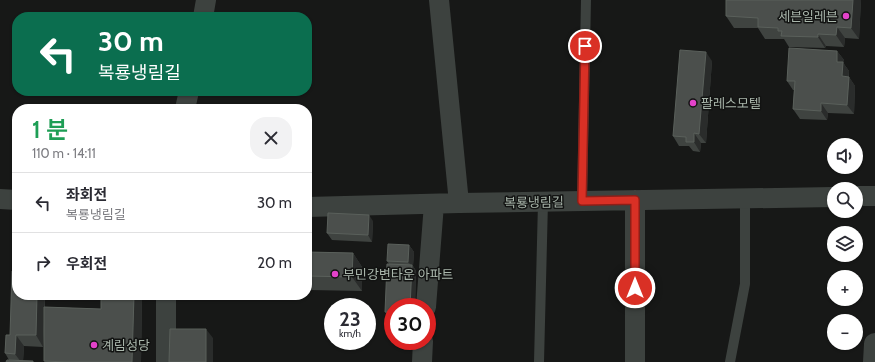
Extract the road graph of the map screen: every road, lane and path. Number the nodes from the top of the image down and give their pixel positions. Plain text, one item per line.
1 (206, 0) edge
2 (439, 0) edge
3 (586, 0) edge
4 (204, 12) edge
5 (863, 196) edge
6 (875, 196) edge
7 (827, 197) edge
8 (0, 199) edge
9 (745, 199) junction
10 (12, 200) edge
11 (635, 200) junction
12 (582, 201) junction
13 (459, 202) junction
14 (543, 202) junction
15 (434, 204) junction
16 (312, 207) edge
17 (427, 298) edge
18 (166, 300) edge
19 (875, 344) edge
20 (423, 350) edge
21 (166, 362) edge
22 (422, 362) edge
23 (539, 362) edge
24 (635, 362) edge
25 (730, 362) edge
26 (874, 362) edge

1 - 4 street
2 - 13 street
3 - 12 lane
5 - 6 street
7 - 9 street, 복룡냉림길
8 - 10 street
9 - 11 street, 복룡냉림길
9 - 25 lane
11 - 12 street, 복룡냉림길
11 - 24 street
12 - 14 street, 복룡냉림길
13 - 14 street, 복룡냉림길
13 - 15 street, 복룡냉림길
14 - 23 lane
15 - 16 street, 복룡냉림길
15 - 17 street
18 - 21 street
19 - 26 street
20 - 22 street

